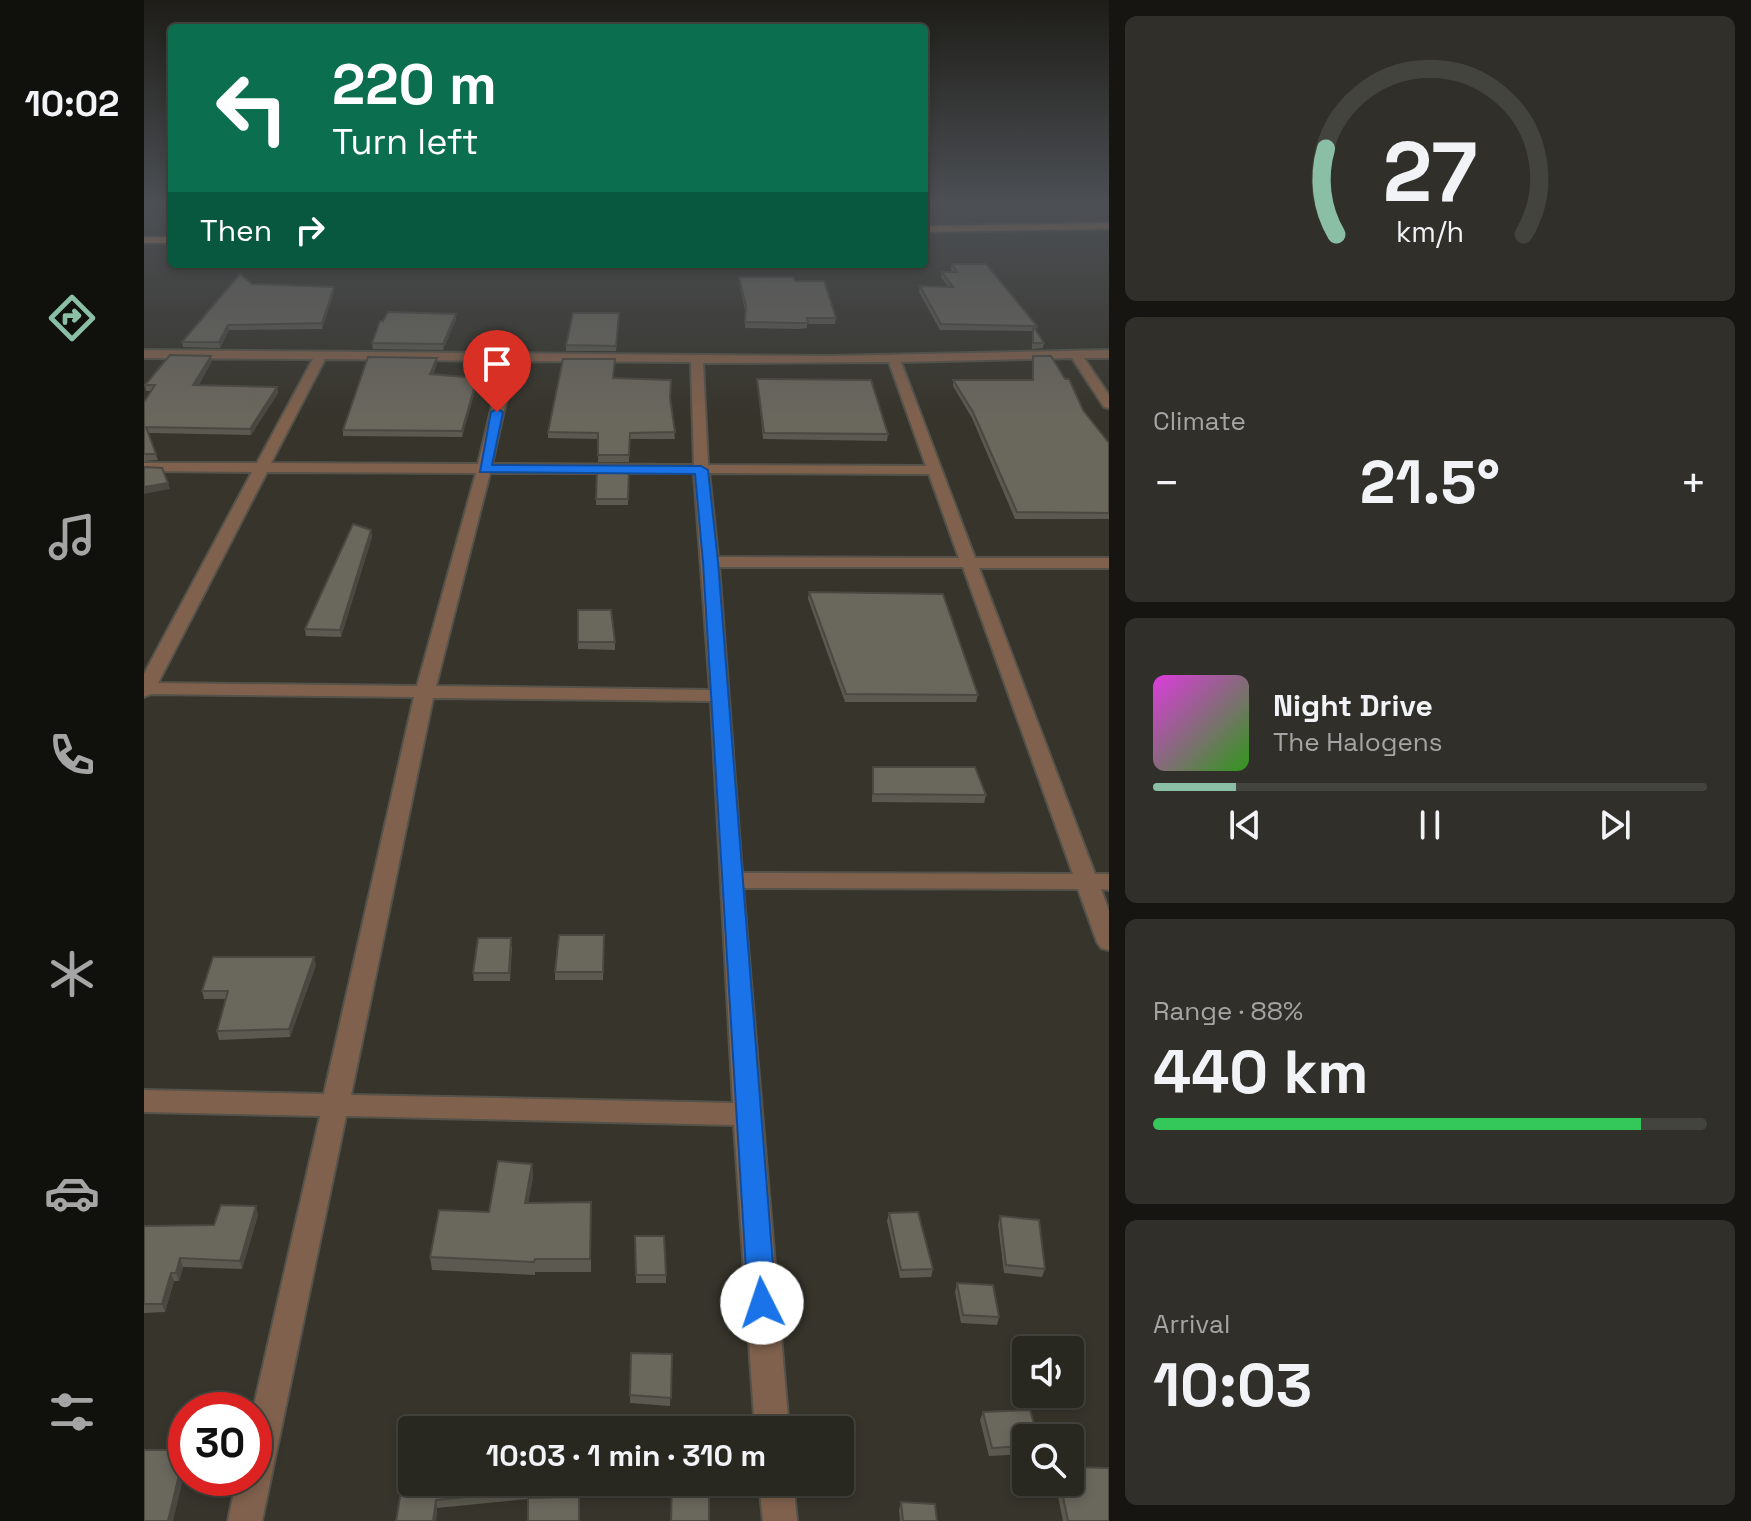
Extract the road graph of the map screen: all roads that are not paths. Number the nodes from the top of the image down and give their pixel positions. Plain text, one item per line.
1 (144, 354) edge
2 (1075, 354) junction
3 (1109, 354) edge
4 (321, 355) junction
5 (510, 356) junction
6 (697, 358) junction
7 (894, 359) junction
8 (1109, 404) edge
9 (144, 467) edge
10 (262, 468) junction
11 (484, 469) junction
12 (701, 470) junction
13 (936, 470) junction
14 (969, 561) junction
15 (711, 562) junction
16 (1109, 563) edge
17 (145, 690) edge
18 (425, 692) junction
19 (720, 696) junction
20 (731, 880) junction
21 (1098, 882) edge
22 (1109, 942) edge
23 (144, 1101) edge
24 (335, 1103) junction
25 (747, 1114) junction
26 (771, 1416) edge
27 (777, 1496) edge
28 (245, 1521) edge
29 (780, 1521) edge

1 - 4 street
2 - 3 street
2 - 7 street
2 - 8 street
4 - 5 street
4 - 10 street
5 - 6 street
5 - 11 street
6 - 7 street
6 - 12 street
7 - 13 street
9 - 10 street
10 - 11 street
10 - 17 street
11 - 12 street
11 - 18 street
12 - 13 street
12 - 15 street
13 - 14 street
14 - 15 street
14 - 16 street
14 - 21 street
15 - 19 street
17 - 18 street
18 - 19 street
18 - 24 street
19 - 20 street
20 - 21 street
20 - 25 street
21 - 22 street
23 - 24 street
24 - 25 street
24 - 28 street
25 - 26 street
27 - 29 street

